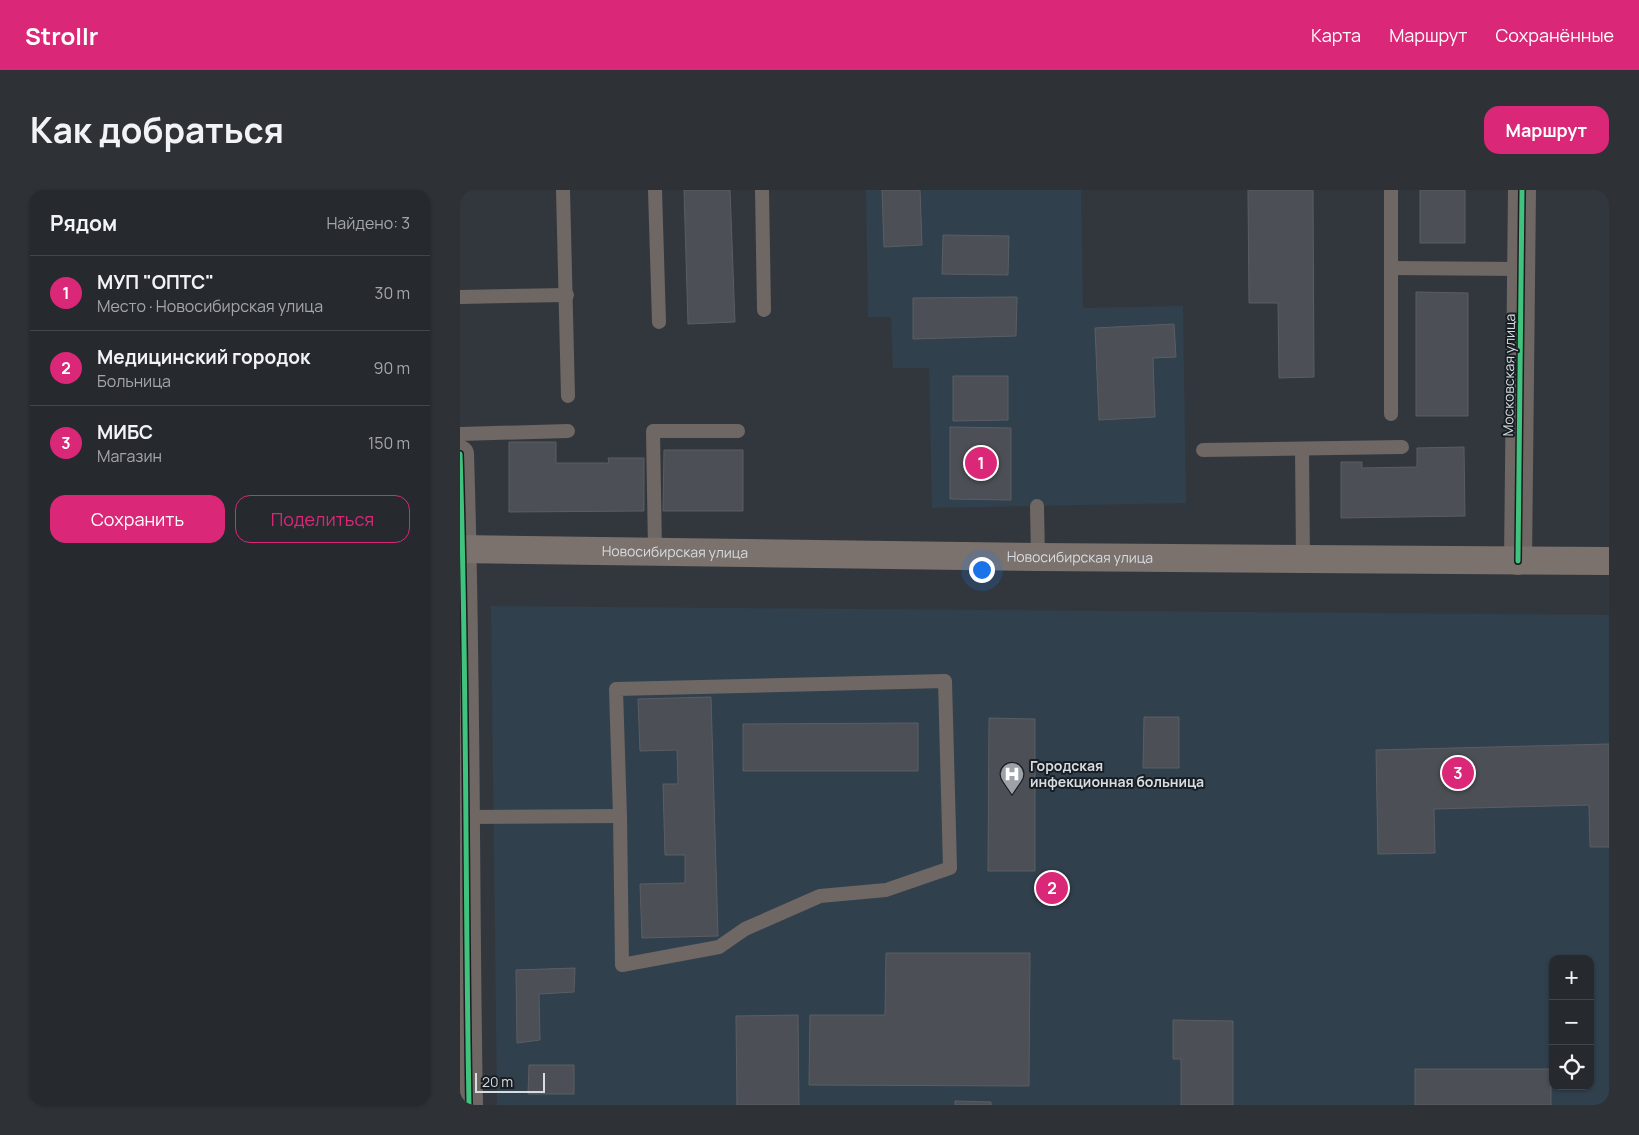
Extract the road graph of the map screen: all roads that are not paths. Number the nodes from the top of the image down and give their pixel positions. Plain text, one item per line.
1 (564, 190) edge
2 (655, 190) edge
3 (762, 190) edge
4 (1391, 190) edge
5 (1522, 190) edge
6 (1391, 268) junction
7 (1521, 269) junction
8 (566, 295) junction
9 (460, 297) edge
10 (764, 310) dead end
11 (659, 322) dead end
12 (568, 396) dead end
13 (1390, 414) dead end
14 (568, 431) dead end
15 (738, 431) dead end
16 (460, 434) edge
17 (1402, 447) dead end
18 (1302, 449) junction
19 (1204, 450) dead end
20 (460, 454) edge
21 (1037, 506) dead end
22 (462, 549) edge
23 (655, 551) junction
24 (1038, 557) junction
25 (1303, 559) junction
26 (1518, 561) junction
27 (1609, 562) edge
28 (620, 816) junction
29 (465, 817) junction
30 (463, 903) edge
31 (469, 1105) edge

1 - 8 lane
2 - 11 lane
3 - 10 lane
4 - 6 lane
5 - 7 street, Московская улица
6 - 7 lane
6 - 13 lane
7 - 26 street, Московская улица
8 - 9 lane
8 - 12 lane
14 - 16 lane
15 - 23 lane
17 - 18 lane
18 - 19 lane
18 - 25 lane
20 - 22 street
21 - 24 lane
22 - 23 main road, Новосибирская улица
22 - 29 street
23 - 24 main road, Новосибирская улица
24 - 25 main road, Новосибирская улица
25 - 26 main road, Новосибирская улица
26 - 27 main road, Новосибирская улица
28 - 28 lane
28 - 29 lane
29 - 30 street
30 - 31 street

